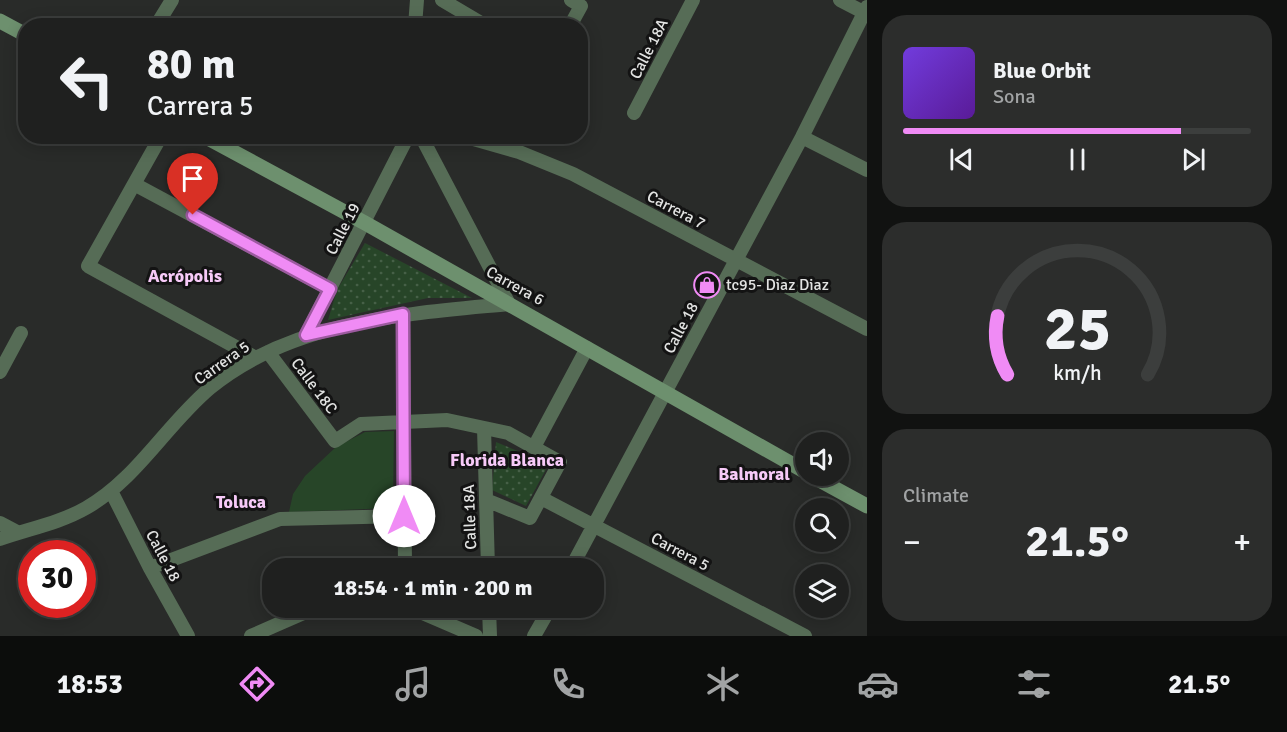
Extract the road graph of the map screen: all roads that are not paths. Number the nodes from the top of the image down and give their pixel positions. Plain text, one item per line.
1 (172, 0) edge
2 (417, 0) edge
3 (442, 0) edge
4 (571, 0) edge
5 (693, 0) edge
6 (840, 0) edge
7 (460, 5) edge
8 (866, 11) edge
9 (161, 18) edge
10 (416, 18) edge
11 (476, 18) edge
12 (574, 18) edge
13 (0, 21) edge
14 (18, 31) edge
15 (634, 113) dead end
16 (802, 137) junction
17 (156, 144) edge
18 (219, 144) edge
19 (404, 144) edge
20 (425, 144) edge
21 (490, 144) edge
22 (867, 170) edge
23 (134, 184) junction
24 (365, 223) junction
25 (736, 260) junction
26 (330, 289) junction
27 (509, 303) junction
28 (403, 314) junction
29 (867, 328) edge
30 (21, 333) dead end
31 (306, 335) junction
32 (587, 348) junction
33 (262, 355) junction
34 (0, 372) edge
35 (665, 392) junction
36 (404, 421) junction
37 (484, 428) junction
38 (534, 447) junction
39 (795, 466) edge
40 (830, 486) edge
41 (111, 491) junction
42 (541, 498) junction
43 (486, 500) junction
44 (867, 506) edge
45 (404, 516) junction
46 (0, 523) edge
47 (594, 526) junction
48 (17, 532) junction
49 (0, 539) edge
50 (405, 558) edge
51 (488, 558) edge
52 (576, 558) edge
53 (150, 568) junction
54 (292, 618) edge
55 (434, 618) edge
56 (489, 618) edge
57 (544, 618) edge
58 (188, 636) edge
59 (251, 636) edge
60 (476, 636) edge
61 (490, 636) edge
62 (534, 636) edge
63 (805, 636) edge

1 - 9 street
2 - 10 street
3 - 7 street
4 - 12 street
5 - 15 street, Calle 18A
6 - 8 street
7 - 11 street
8 - 16 street, Calle 18
13 - 14 street
16 - 22 street
16 - 25 street, Calle 18
17 - 23 street
18 - 24 street, Carrera 6
19 - 24 street, Calle 19
20 - 27 street
21 - 25 street, Carrera 7
23 - 26 street
23 - 33 street
24 - 26 street, Calle 19
24 - 27 street, Carrera 6
25 - 29 street, Carrera 7
25 - 35 street, Calle 18
26 - 31 street, Calle 19
27 - 28 street, Carrera 5
27 - 32 street, Carrera 6
28 - 31 street, Carrera 5
28 - 36 street
30 - 34 street
31 - 33 street, Carrera 5
32 - 35 street, Carrera 6
32 - 38 street
33 - 36 street, Calle 18C
33 - 41 street, Carrera 5
35 - 39 street, Carrera 6
35 - 47 street, Calle 18
36 - 37 street
36 - 45 street
37 - 38 street
37 - 43 street, Calle 18A
38 - 42 street
40 - 44 street
41 - 48 street, Carrera 5
41 - 53 street, Calle 18
42 - 43 street
42 - 47 street, Carrera 5
43 - 51 street, Calle 18A
45 - 50 street
45 - 53 street
46 - 48 street
47 - 52 street, Calle 18
47 - 63 street, Carrera 5
48 - 49 street
53 - 58 street, Calle 18
54 - 59 street
55 - 60 street
56 - 61 street
57 - 62 street

